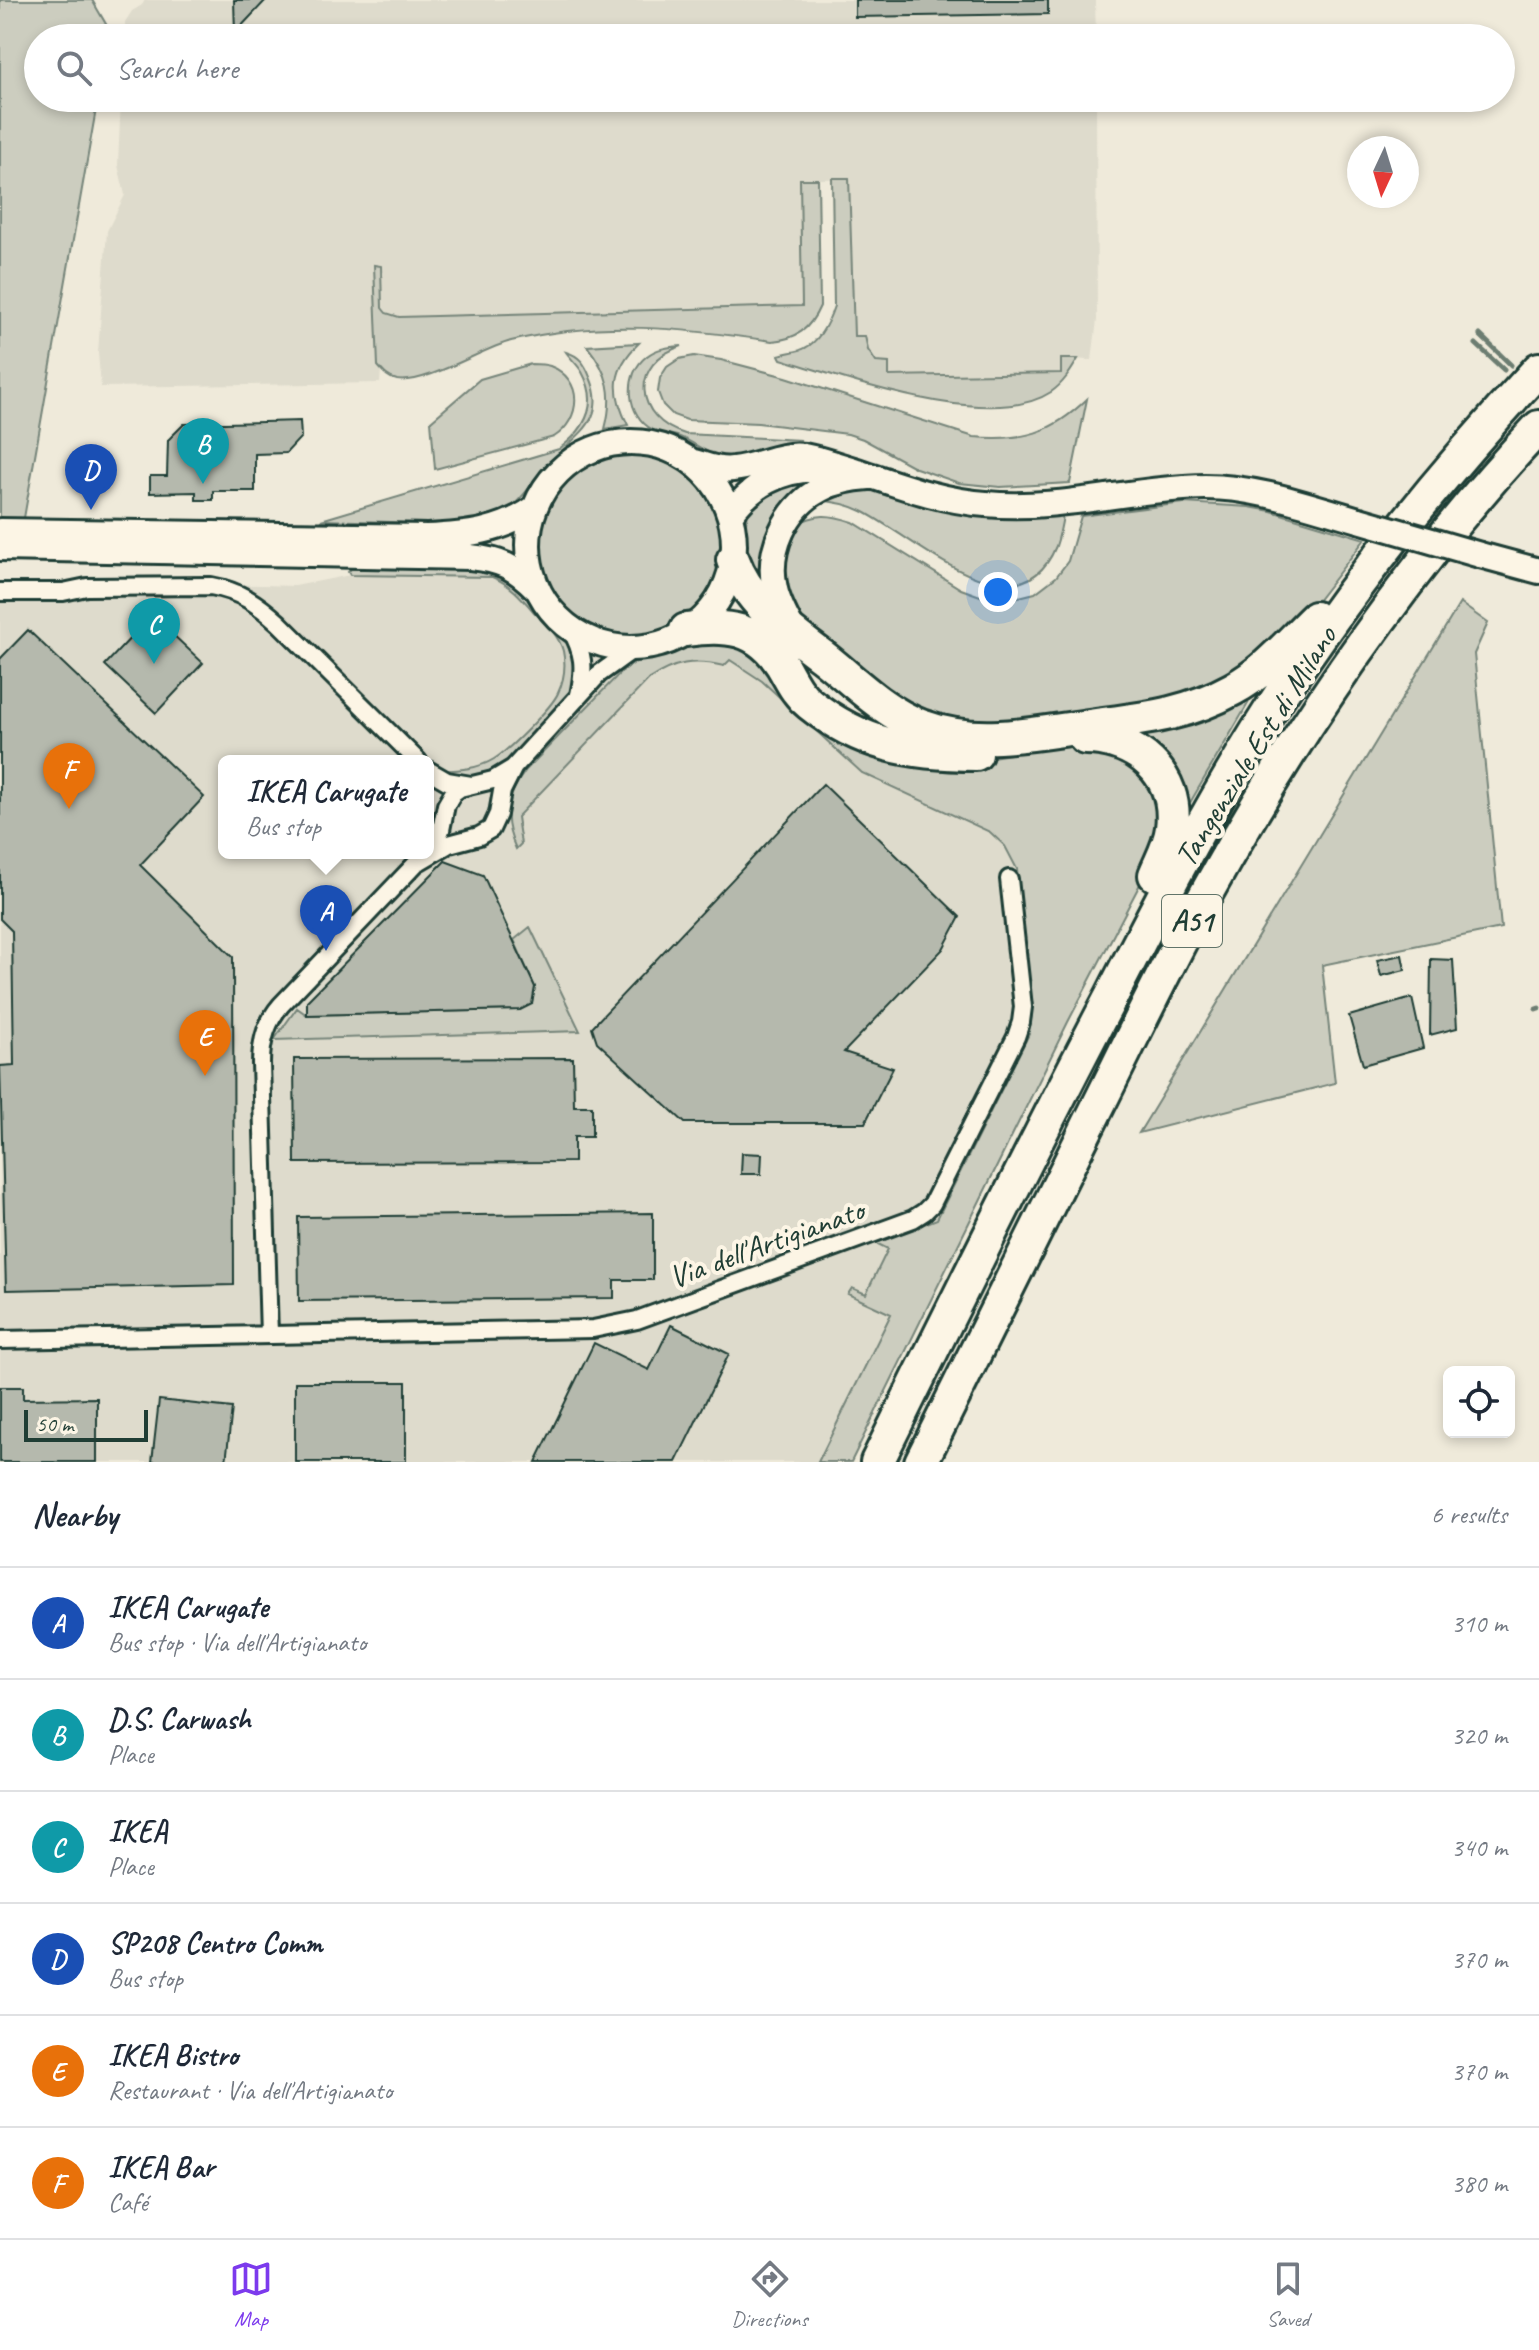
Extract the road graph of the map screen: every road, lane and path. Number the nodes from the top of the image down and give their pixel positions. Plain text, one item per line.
1 (1539, 369) edge
2 (1539, 427) edge
3 (691, 461) junction
4 (850, 469) junction
5 (874, 477) junction
6 (533, 509) junction
7 (730, 515) junction
8 (0, 531) edge
9 (0, 548) edge
10 (245, 552) junction
11 (0, 560) edge
12 (733, 560) junction
13 (1376, 562) junction
14 (1539, 571) edge
15 (539, 591) junction
16 (0, 592) edge
17 (570, 628) junction
18 (686, 630) junction
19 (795, 635) junction
20 (635, 648) junction
21 (578, 700) junction
22 (412, 755) edge
23 (514, 767) junction
24 (434, 775) edge
25 (434, 782) edge
26 (474, 785) junction
27 (498, 806) junction
28 (446, 810) junction
29 (470, 837) junction
30 (434, 840) edge
31 (434, 851) edge
32 (420, 859) edge
33 (1009, 879) dead end
34 (1113, 992) junction
35 (269, 1335) junction
36 (0, 1340) edge
37 (877, 1462) edge
38 (921, 1462) edge

1 - 13 highway, Tangenziale Est di Milano / A51
2 - 38 highway, Tangenziale Est di Milano / A51
3 - 4 main road
3 - 6 main road
3 - 7 main road
4 - 5 main road
4 - 7 main road
5 - 14 main road, bridge
5 - 19 main road
6 - 8 main road
6 - 15 main road
7 - 12 main road
9 - 10 main road
10 - 11 main road
10 - 15 main road
12 - 18 main road
12 - 19 highway
13 - 19 highway
13 - 34 highway, Tangenziale Est di Milano / A51
15 - 17 main road
16 - 22 street
17 - 20 main road
17 - 21 street
18 - 20 main road
18 - 34 highway
20 - 21 street
21 - 23 street
23 - 26 street
23 - 27 street
24 - 26 street
25 - 28 street
26 - 27 street
26 - 28 street
27 - 29 street
28 - 29 street
28 - 30 street
29 - 31 street
32 - 35 street
33 - 35 street, Via dell'Artigianato
34 - 37 highway, Tangenziale Est di Milano / A51
35 - 36 street, Via dell'Artigianato

